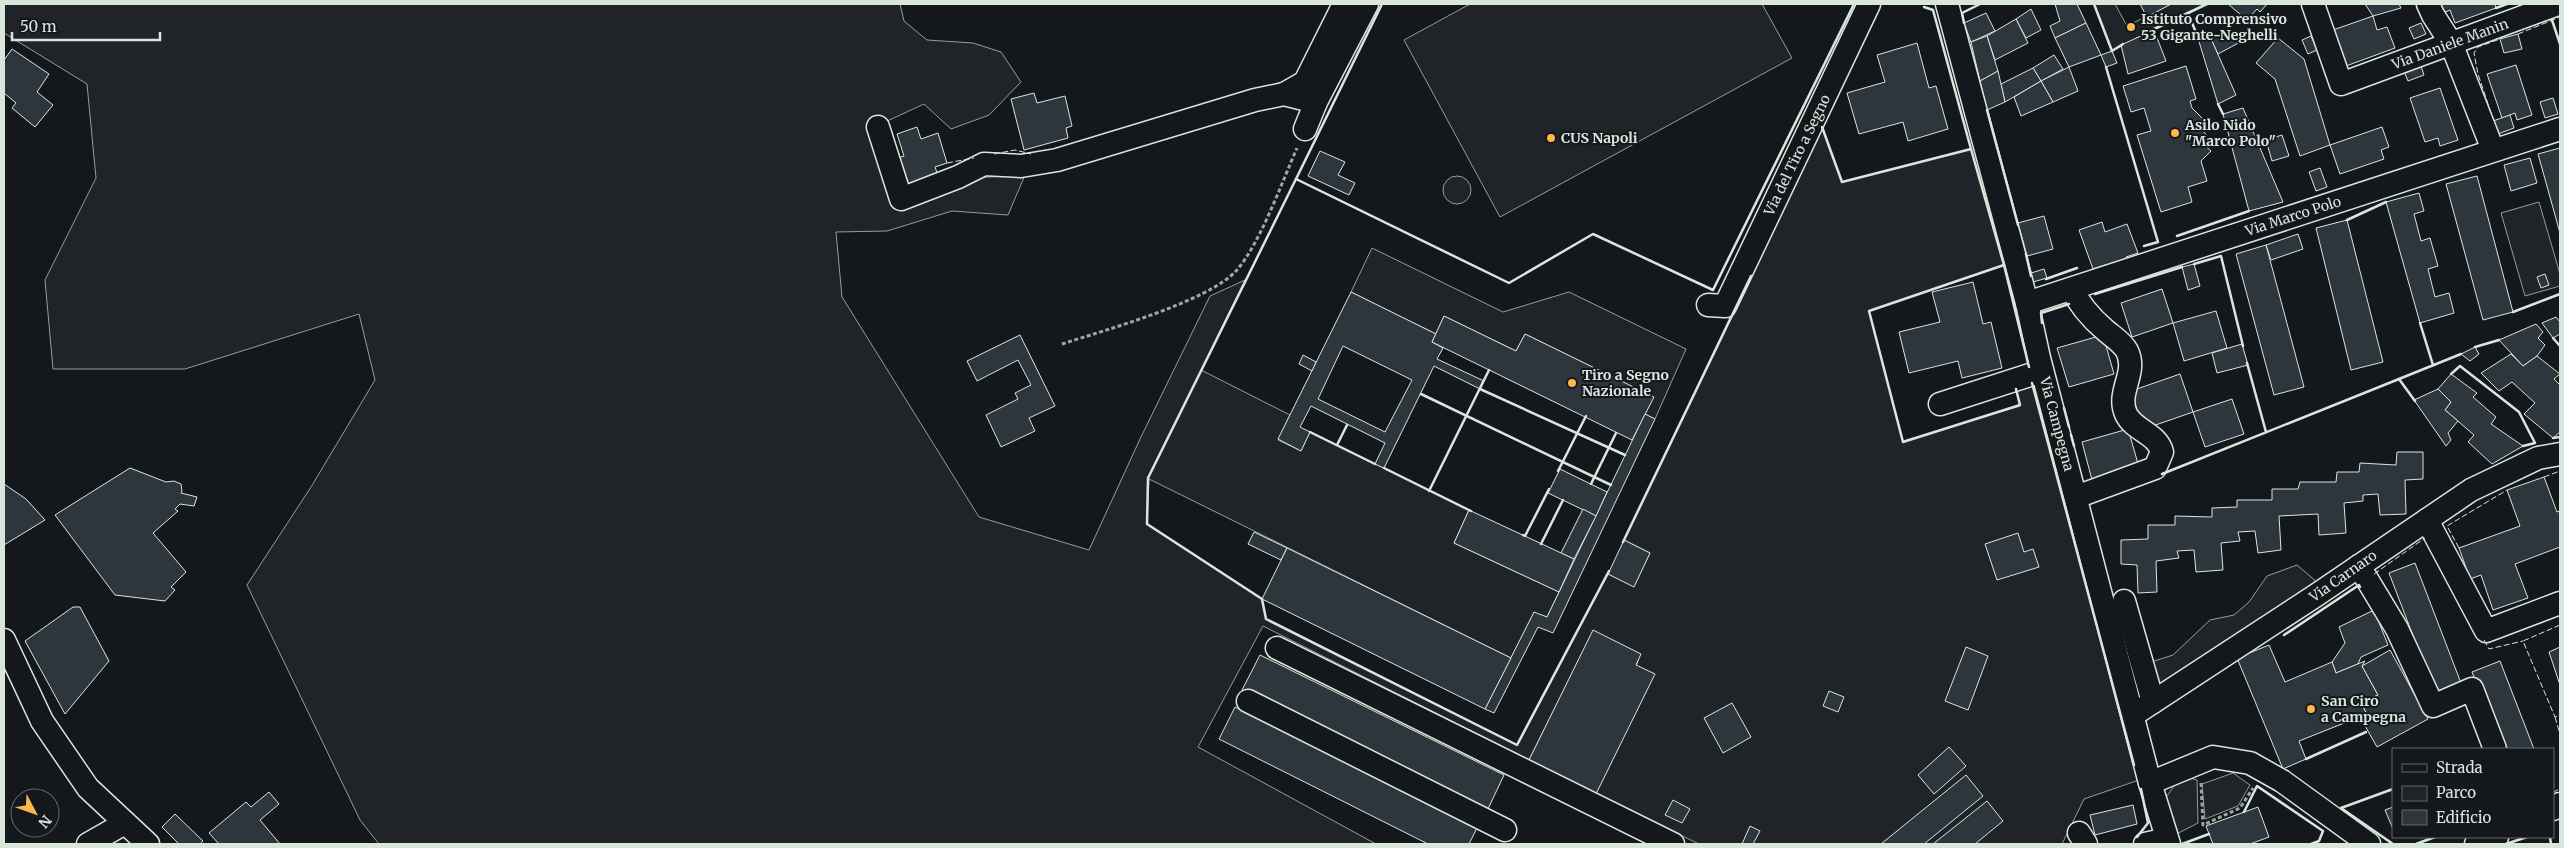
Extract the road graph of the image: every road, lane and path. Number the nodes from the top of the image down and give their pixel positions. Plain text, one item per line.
1 (1344, 4) edge
2 (1367, 4) edge
3 (1869, 4) edge
4 (1947, 4) edge
5 (2313, 4) edge
6 (2428, 4) edge
7 (2558, 4) edge
8 (2450, 43) junction
9 (1284, 94) junction
10 (1316, 102) junction
11 (878, 128) dead end
12 (1305, 129) joint
13 (2560, 129) edge
14 (2493, 150) junction
15 (2072, 289) junction
16 (2027, 303) junction
17 (1716, 305) dead end
18 (1062, 344) dead end
19 (2042, 371) junction
20 (1940, 404) dead end
21 (2560, 454) edge
22 (2076, 497) junction
23 (2427, 520) junction
24 (2359, 566) junction
25 (2124, 601) dead end
26 (2560, 603) edge
27 (4, 640) edge
28 (1277, 648) dead end
29 (1248, 701) dead end
30 (2153, 702) junction
31 (2134, 715) junction
32 (2495, 748) edge
33 (2200, 762) junction
34 (2264, 771) junction
35 (2150, 783) junction
36 (125, 823) junction
37 (1505, 830) dead end
38 (2494, 838) edge
39 (2168, 842) edge
40 (88, 844) edge
41 (148, 844) edge
42 (1673, 844) edge
43 (2145, 844) edge
44 (2369, 844) edge
45 (2476, 844) edge

1 - 9 street
2 - 10 street
3 - 17 street, Via del Tiro a Segno
4 - 16 street, Via Campegna
5 - 8 street, Via Daniele Manin
6 - 8 street
7 - 8 street, Via Daniele Manin
8 - 14 street
9 - 10 street
9 - 11 street
10 - 12 street
12 - 18 path
13 - 14 street, Via Marco Polo
14 - 15 street, Via Marco Polo
15 - 16 street, Via Marco Polo
15 - 22 street
16 - 19 street, Via Campegna
19 - 20 street
19 - 22 street, Via Campegna
21 - 23 street, Via Carnaro
22 - 31 street, Via Campegna
23 - 24 street, Via Carnaro
23 - 26 street
24 - 30 street, Via Carnaro
24 - 32 street
25 - 30 street
27 - 36 street
28 - 42 street
29 - 37 street
30 - 31 street, Via Carnaro
31 - 35 street, Via Campegna
33 - 34 street
33 - 34 path
33 - 35 street
34 - 44 street
35 - 39 street, Via Campegna
36 - 40 street
36 - 41 street
38 - 45 street
39 - 43 street

